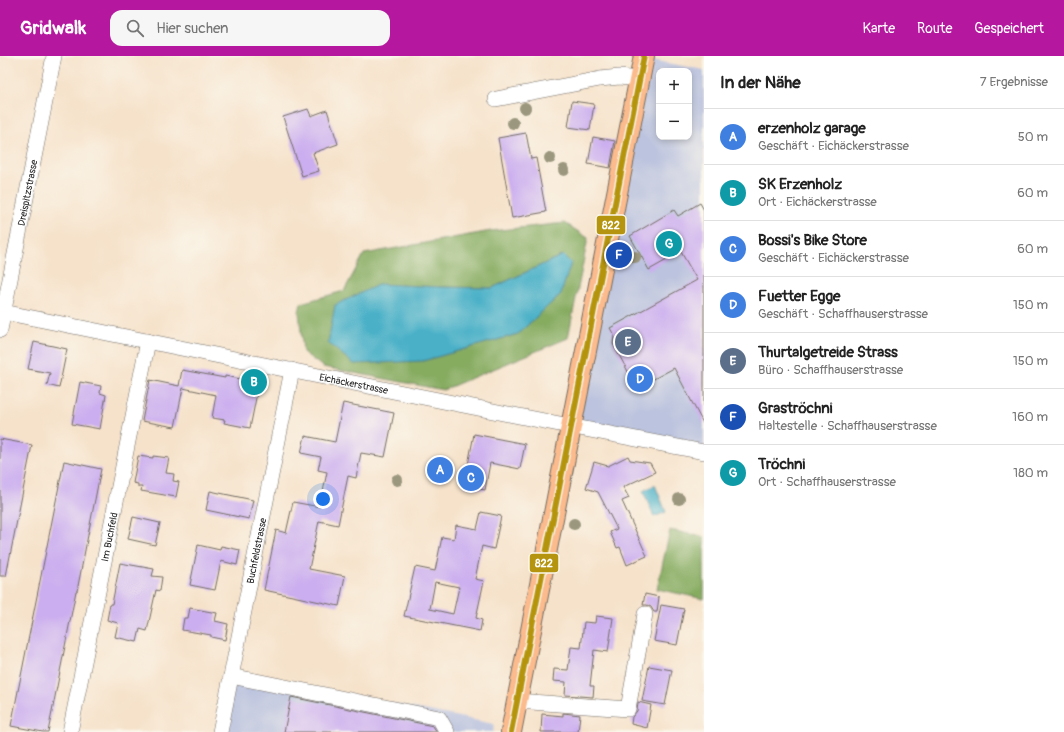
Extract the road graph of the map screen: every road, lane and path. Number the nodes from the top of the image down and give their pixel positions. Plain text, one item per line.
1 (54, 56) edge
2 (644, 56) edge
3 (639, 79) junction
4 (496, 99) dead end
5 (3, 312) junction
6 (0, 330) edge
7 (148, 341) junction
8 (292, 370) junction
9 (571, 427) junction
10 (704, 452) edge
11 (645, 614) dead end
12 (231, 676) junction
13 (517, 701) junction
14 (70, 732) edge
15 (220, 732) edge
16 (447, 732) edge
17 (511, 732) edge

1 - 5 street, Dreispitzstrasse
2 - 3 main road
3 - 4 street
3 - 9 main road
5 - 6 street, Dreispitzstrasse
5 - 7 street, Eichäckerstrasse
7 - 8 street, Eichäckerstrasse
7 - 14 street, Im Buchfeld
8 - 9 street, Eichäckerstrasse
8 - 12 street, Buchfeldstrasse
9 - 10 street, Eichäckerstrasse
9 - 13 main road
11 - 13 street
12 - 15 street, Buchfeldstrasse
12 - 16 street
13 - 17 main road

